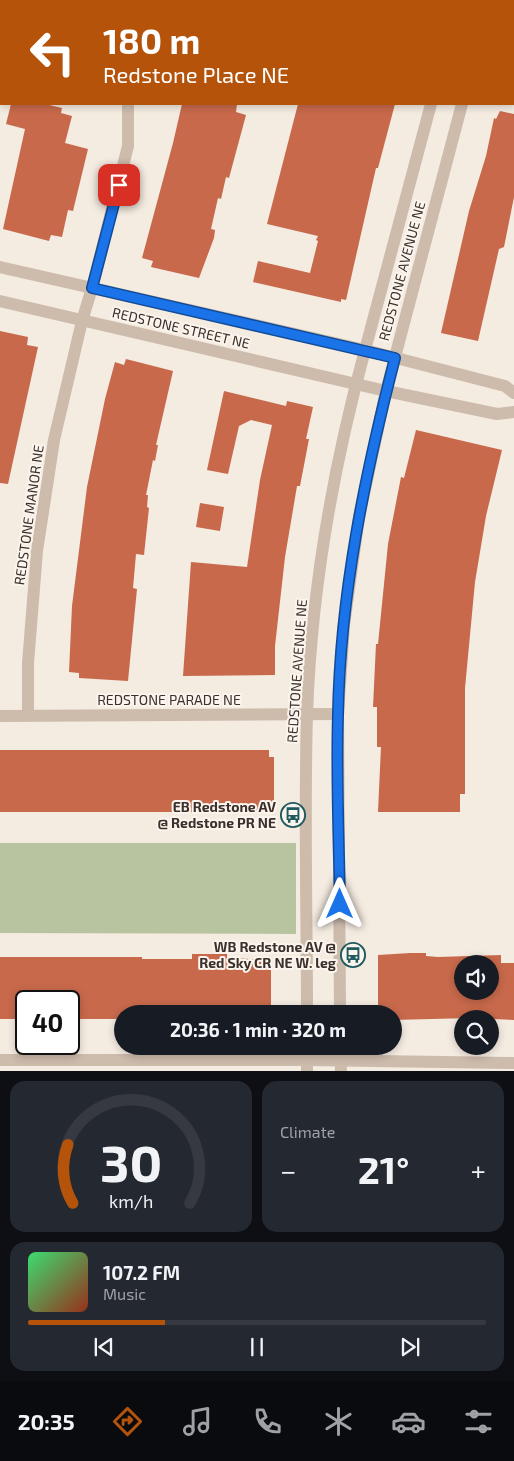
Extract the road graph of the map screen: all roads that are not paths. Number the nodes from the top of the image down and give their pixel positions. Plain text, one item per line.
1 (128, 105) edge
2 (431, 105) edge
3 (462, 105) edge
4 (0, 267) edge
5 (92, 288) junction
6 (0, 301) edge
7 (82, 321) junction
8 (365, 350) junction
9 (395, 358) junction
10 (356, 384) junction
11 (386, 392) junction
12 (514, 393) edge
13 (514, 412) edge
14 (338, 714) junction
15 (28, 715) junction
16 (307, 715) junction
17 (0, 716) edge
18 (307, 1005) edge
19 (340, 1005) edge
20 (0, 1060) edge
21 (514, 1063) edge
22 (306, 1065) edge
23 (341, 1066) edge

1 - 5 street, REDSTONE MANOR NE
2 - 8 street, REDSTONE AVENUE NE
3 - 9 street, REDSTONE AVENUE NE
4 - 5 street, REDSTONE STREET NE
5 - 7 street, REDSTONE MANOR NE
5 - 8 street, REDSTONE STREET NE
6 - 7 street, REDSTONE STREET NE
7 - 10 street, REDSTONE STREET NE
7 - 15 street, REDSTONE MANOR NE
8 - 9 street, REDSTONE STREET NE
8 - 10 street, REDSTONE AVENUE NE
9 - 11 street, REDSTONE AVENUE NE
9 - 12 street, REDSTONE STREET NE
10 - 11 street, REDSTONE STREET NE
10 - 16 street, REDSTONE AVENUE NE
11 - 13 street, REDSTONE STREET NE
11 - 14 street, REDSTONE AVENUE NE
14 - 16 street, REDSTONE PARADE NE
14 - 19 street, REDSTONE AVENUE NE
15 - 16 street, REDSTONE PARADE NE
15 - 17 street, REDSTONE PARADE NE
16 - 18 street, REDSTONE AVENUE NE
20 - 22 street
21 - 23 street
22 - 23 street

